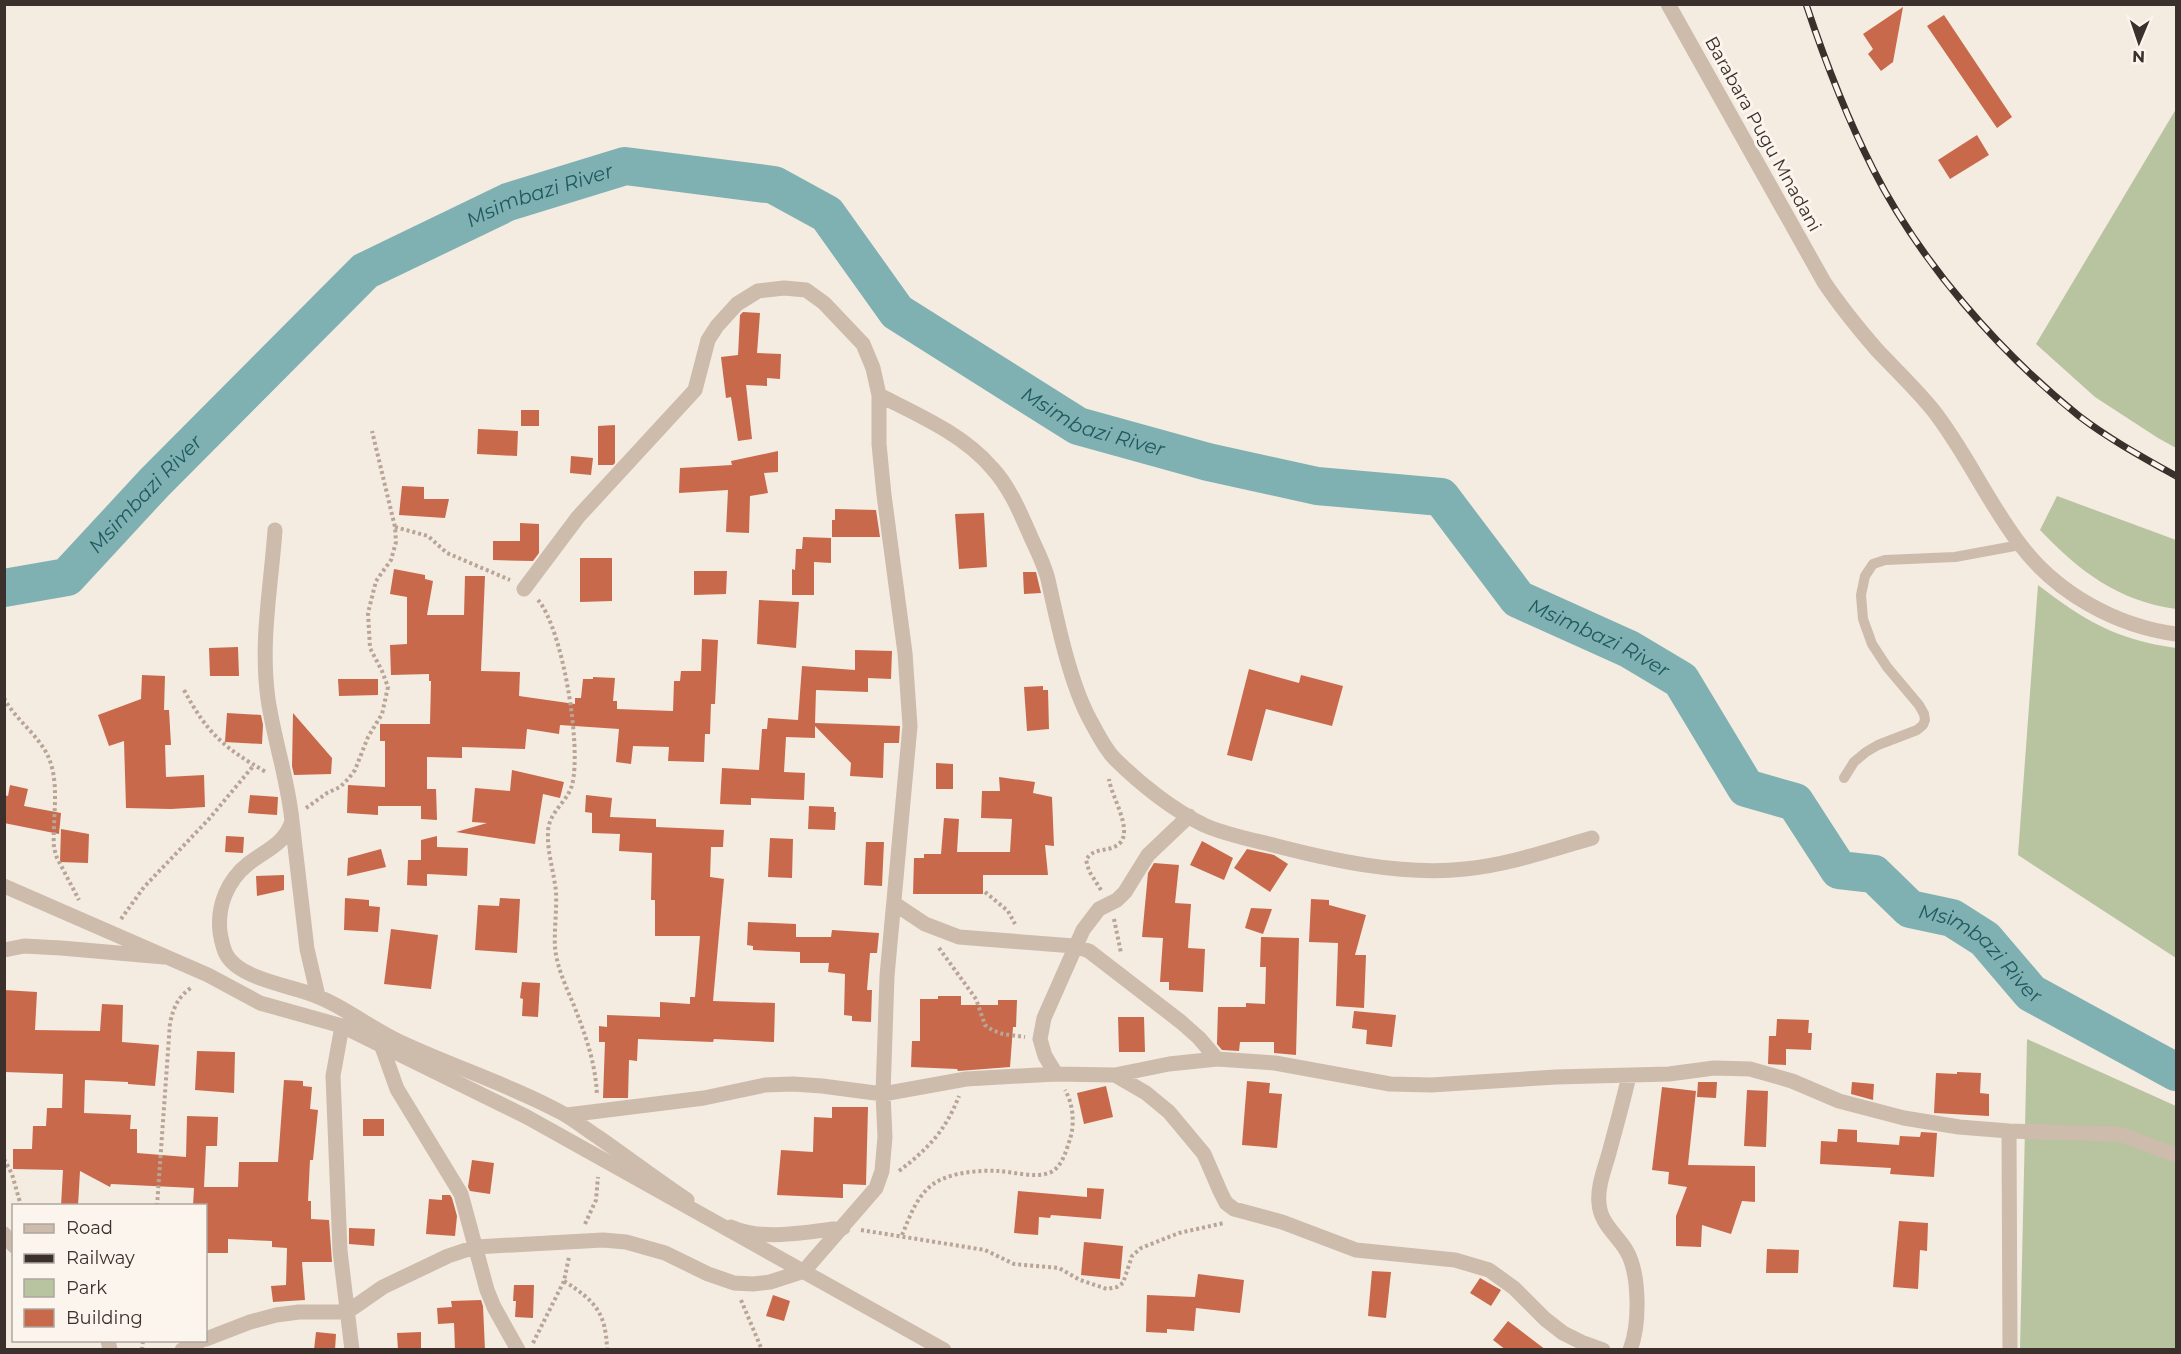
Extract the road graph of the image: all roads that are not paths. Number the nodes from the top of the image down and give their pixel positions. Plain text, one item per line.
1 (1668, 4) edge
2 (879, 395) junction
3 (275, 530) dead end
4 (2020, 545) junction
5 (524, 589) road end
6 (2176, 634) edge
7 (1844, 778) dead end
8 (1189, 816) junction
9 (292, 821) junction
10 (1592, 838) dead end
11 (4, 886) edge
12 (895, 904) junction
13 (1074, 946) junction
14 (4, 950) edge
15 (167, 957) junction
16 (318, 996) junction
17 (342, 1026) junction
18 (382, 1047) junction
19 (1217, 1059) junction
20 (1056, 1074) junction
21 (1115, 1075) junction
22 (1629, 1076) junction
23 (883, 1094) junction
24 (567, 1115) junction
25 (2009, 1131) junction
26 (2176, 1155) edge
27 (843, 1228) junction
28 (475, 1247) junction
29 (804, 1271) junction
30 (347, 1312) junction
31 (207, 1339) edge
32 (200, 1342) edge
33 (182, 1350) edge
34 (352, 1350) edge
35 (518, 1350) edge
36 (944, 1350) edge
37 (1603, 1350) edge
38 (1630, 1350) edge
39 (2010, 1350) edge

1 - 4 street, Barabara Pugu Mnadani
2 - 5 street
2 - 8 street
2 - 12 street
3 - 9 street
4 - 6 street, Barabara Pugu Mnadani
4 - 7 lane
8 - 10 street
8 - 13 street
9 - 16 street
9 - 16 street
11 - 15 street
12 - 13 street
12 - 23 street
13 - 19 street
13 - 20 street
14 - 15 street
15 - 17 street
16 - 24 street
17 - 18 street
17 - 30 street
18 - 28 street
18 - 29 street
19 - 21 street
19 - 22 street
20 - 21 street
20 - 23 street
21 - 37 street
22 - 25 street
22 - 38 street
23 - 24 street
23 - 27 street
24 - 27 street
25 - 26 street
25 - 39 street
27 - 29 street
28 - 29 street
28 - 30 street
28 - 35 street
29 - 36 street
30 - 31 street
30 - 34 street
32 - 33 street

